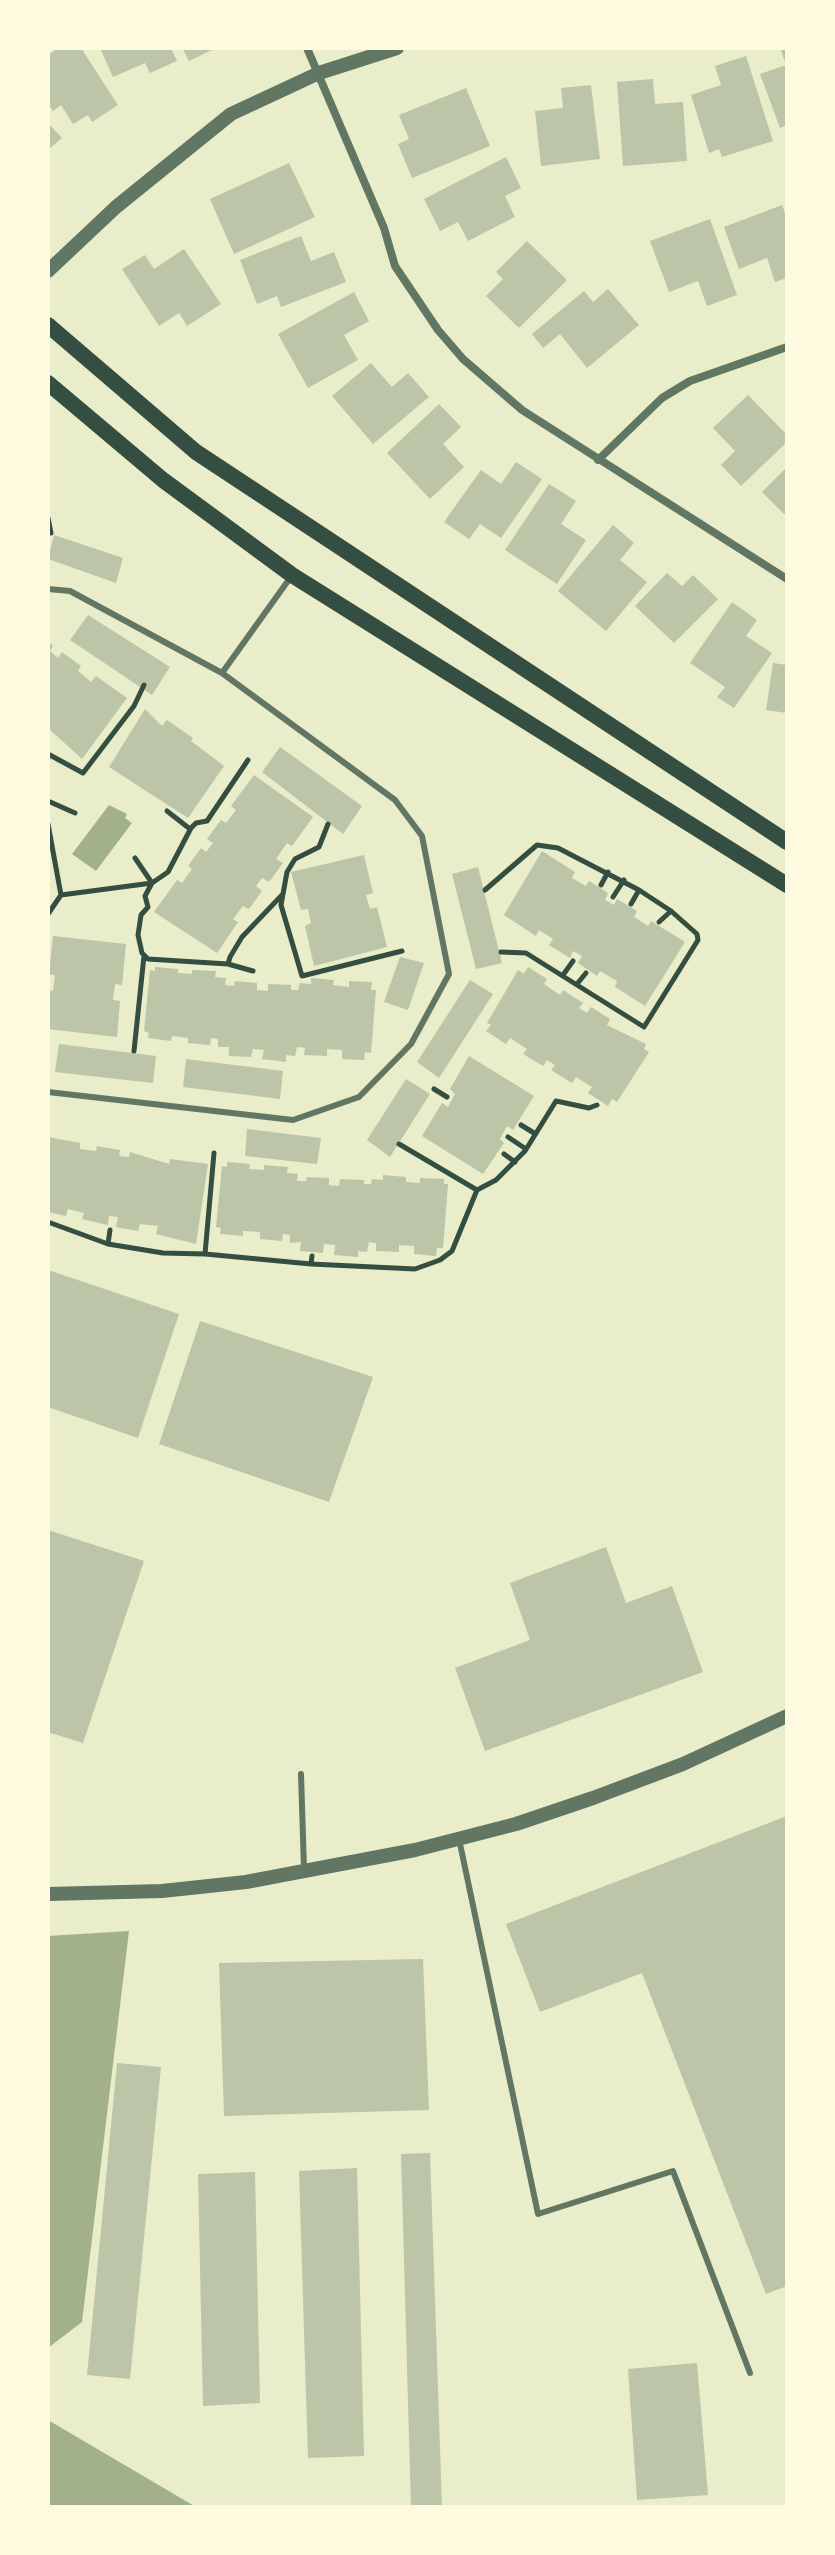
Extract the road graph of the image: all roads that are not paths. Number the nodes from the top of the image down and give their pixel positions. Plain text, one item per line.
1 (307, 48) edge
2 (397, 48) edge
3 (319, 73) junction
4 (48, 271) edge
5 (48, 325) edge
6 (787, 347) edge
7 (48, 383) edge
8 (598, 460) junction
9 (292, 575) junction
10 (787, 579) edge
11 (48, 589) edge
12 (222, 673) junction
13 (787, 842) edge
14 (787, 885) edge
15 (48, 1092) edge
16 (787, 1716) edge
17 (301, 1774) dead end
18 (459, 1839) junction
19 (305, 1872) junction
20 (48, 1894) edge
21 (750, 2373) dead end

1 - 3 street
2 - 3 street
3 - 4 street
3 - 8 street
5 - 13 main road
6 - 8 street
7 - 9 main road
8 - 10 street
9 - 12 lane
9 - 14 main road
11 - 12 lane
12 - 15 lane
16 - 18 street
17 - 19 lane
18 - 19 street
18 - 21 lane
19 - 20 street

